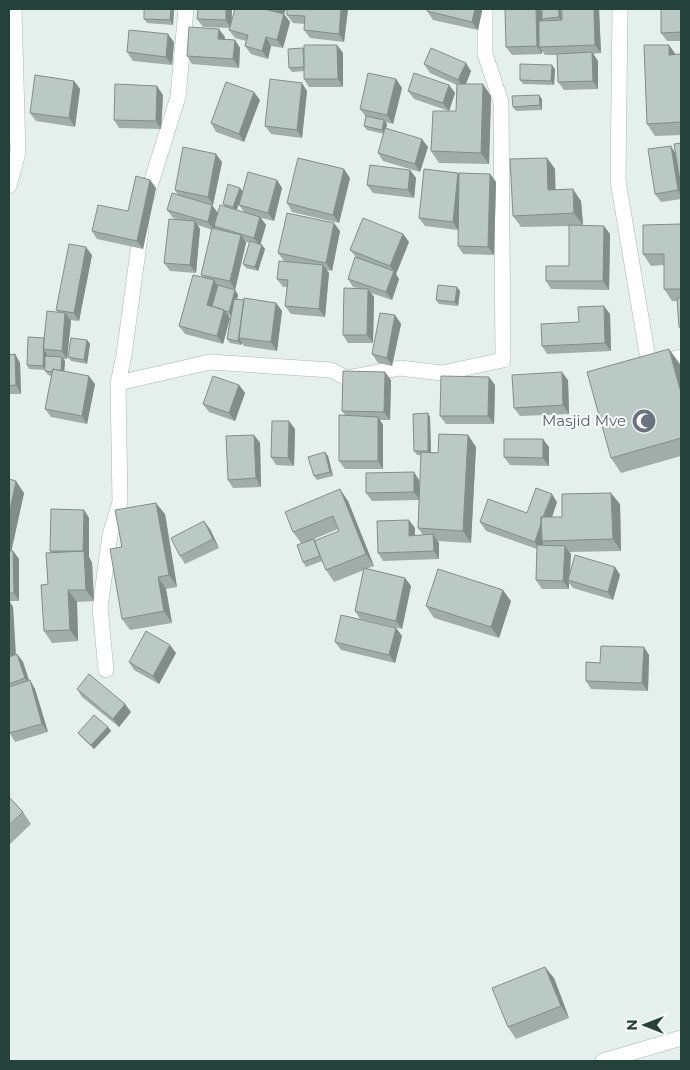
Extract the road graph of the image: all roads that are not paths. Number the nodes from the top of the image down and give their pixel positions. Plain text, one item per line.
1 (14, 9) edge
2 (186, 9) edge
3 (485, 9) edge
4 (620, 9) edge
5 (9, 186) edge
6 (681, 357) edge
7 (118, 383) junction
8 (106, 670) dead end
9 (681, 1038) edge
10 (603, 1061) edge

1 - 5 street
2 - 7 street
3 - 7 street
4 - 6 street
7 - 8 street
9 - 10 street

